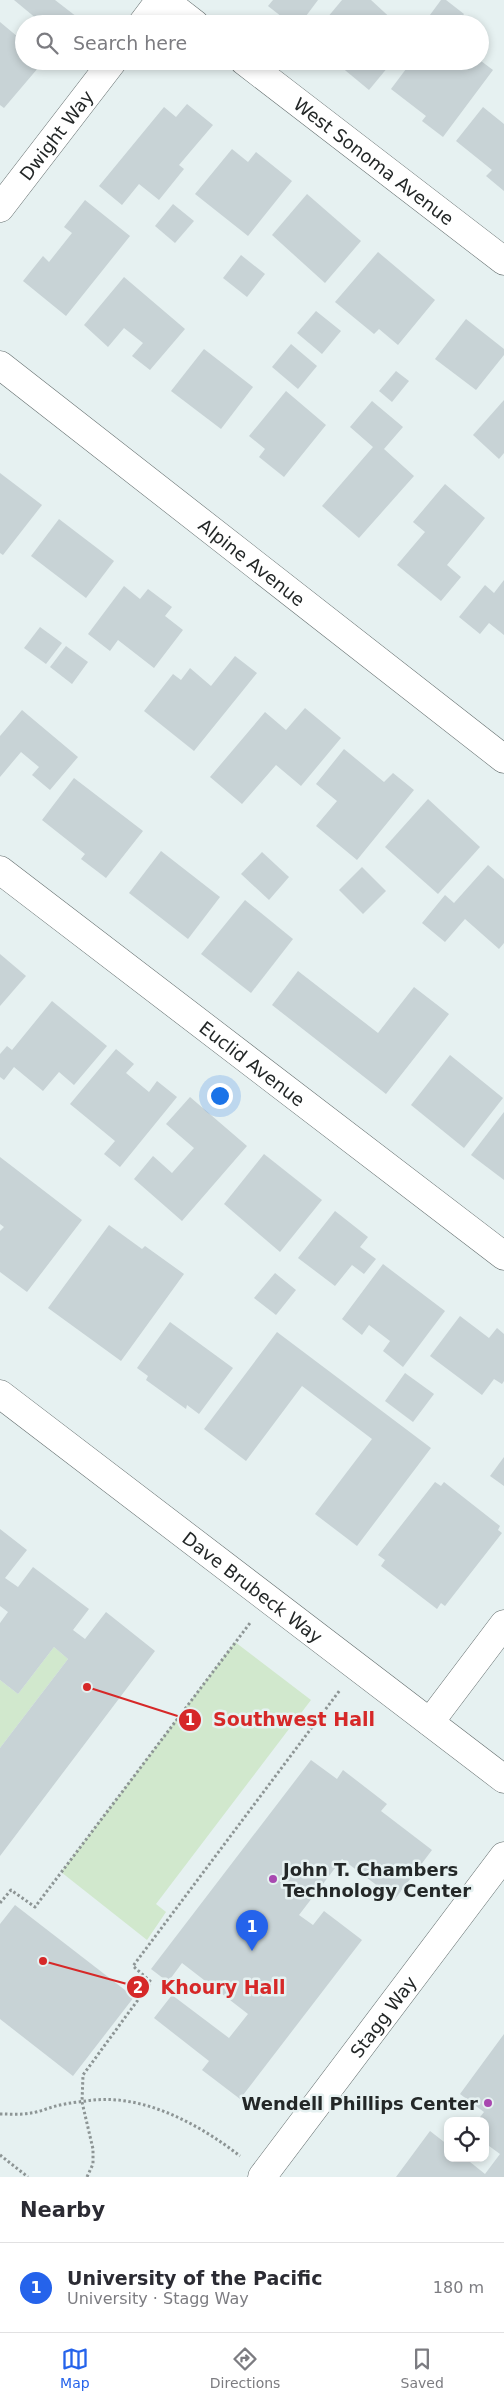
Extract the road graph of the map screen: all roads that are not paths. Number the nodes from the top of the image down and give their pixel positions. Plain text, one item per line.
1 (160, 0) edge
2 (164, 0) edge
3 (149, 15) edge
4 (183, 15) edge
5 (106, 70) edge
6 (256, 70) edge
7 (0, 208) edge
8 (504, 261) edge
9 (0, 365) edge
10 (504, 759) edge
11 (0, 870) edge
12 (504, 1256) edge
13 (0, 1394) edge
14 (504, 1624) edge
15 (430, 1722) junction
16 (504, 1779) edge
17 (504, 1856) edge
18 (263, 2176) edge

1 - 3 street
2 - 4 street
5 - 7 street, Dwight Way
6 - 8 street, West Sonoma Avenue
9 - 10 street, Alpine Avenue
11 - 12 street, Euclid Avenue
13 - 15 street, Dave Brubeck Way
14 - 15 street
15 - 16 street, Dave Brubeck Way
17 - 18 street, Stagg Way

